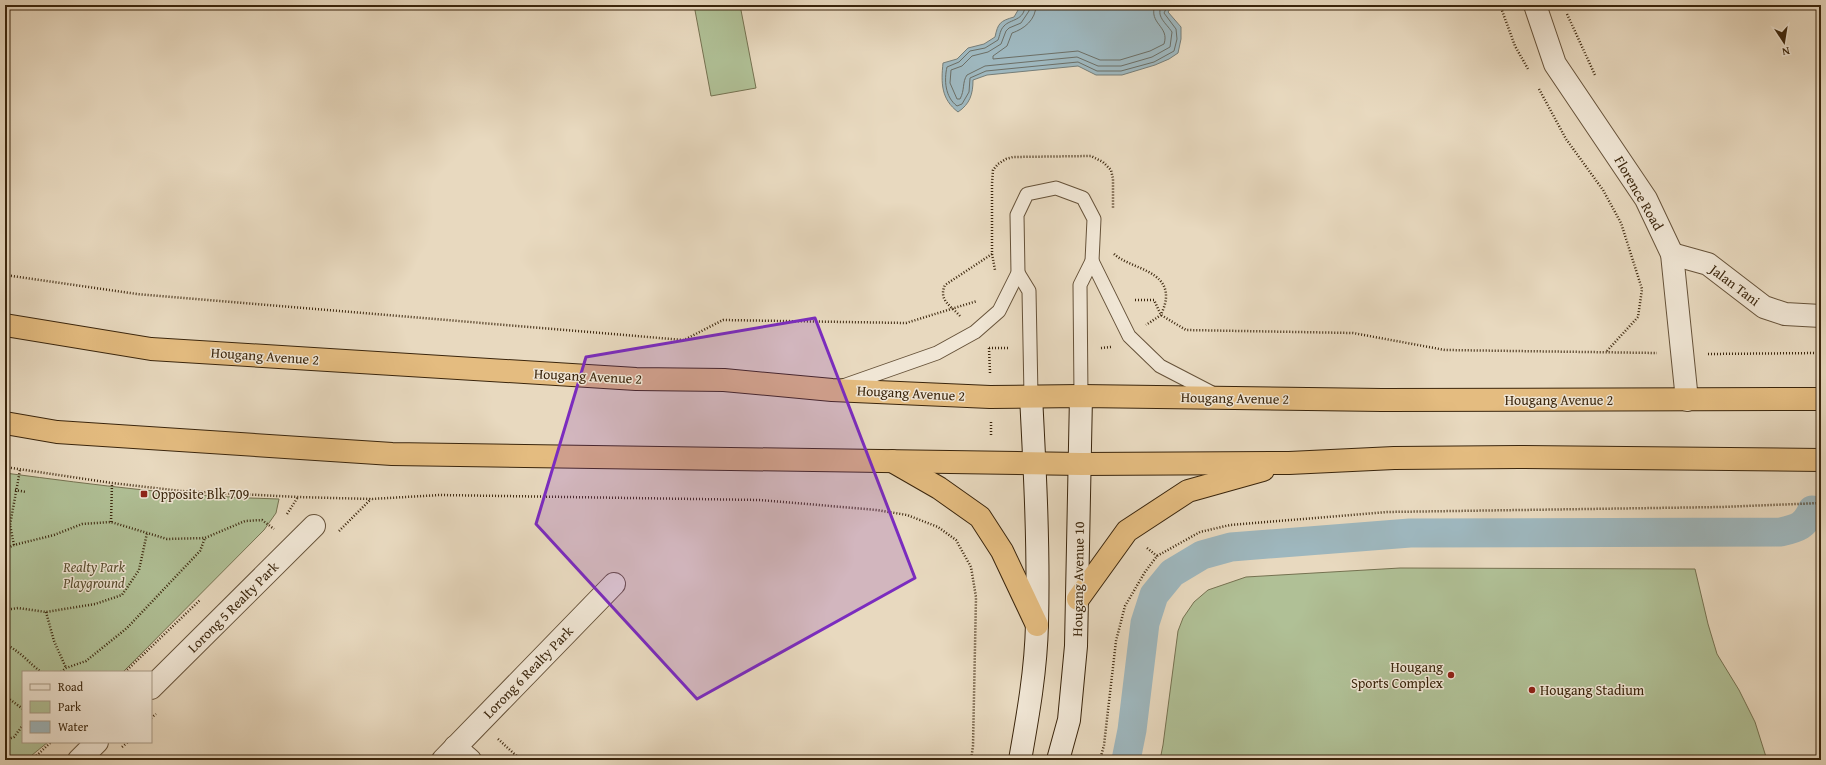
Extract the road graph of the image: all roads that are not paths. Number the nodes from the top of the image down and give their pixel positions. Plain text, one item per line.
1 (1534, 5) edge
2 (1672, 254) junction
3 (1092, 261) junction
4 (1018, 273) junction
5 (1821, 316) edge
6 (5, 324) edge
7 (832, 390) junction
8 (1031, 396) junction
9 (1081, 396) junction
10 (1221, 397) junction
11 (1821, 399) edge
12 (1687, 400) junction
13 (5, 423) edge
14 (890, 460) junction
15 (1821, 460) edge
16 (1035, 463) junction
17 (1289, 463) junction
18 (1081, 464) junction
19 (314, 526) dead end
20 (614, 584) dead end
21 (1078, 599) junction
22 (1037, 625) junction
23 (152, 687) edge
24 (96, 743) edge
25 (456, 756) edge
26 (79, 760) edge
27 (1020, 760) edge
28 (1058, 760) edge

1 - 2 street, Florence Road
2 - 5 street, Jalan Tani
2 - 12 street, Florence Road
3 - 4 lane
3 - 9 lane
3 - 10 lane
4 - 7 lane
4 - 8 lane
6 - 7 highway, Hougang Avenue 2
7 - 8 highway, Hougang Avenue 2
8 - 9 highway, Hougang Avenue 2
8 - 16 street
9 - 10 highway, Hougang Avenue 2
9 - 18 street, Hougang Avenue 10
10 - 12 highway, Hougang Avenue 2
11 - 12 highway, Hougang Avenue 2
13 - 14 highway
14 - 16 highway
14 - 22 highway
15 - 17 highway
16 - 18 highway
16 - 22 street
17 - 18 highway
17 - 21 highway
18 - 21 street, Hougang Avenue 10
19 - 23 street, Lorong 5 Realty Park
20 - 25 street, Lorong 6 Realty Park
21 - 28 street, Hougang Avenue 10
22 - 27 street
24 - 26 street

